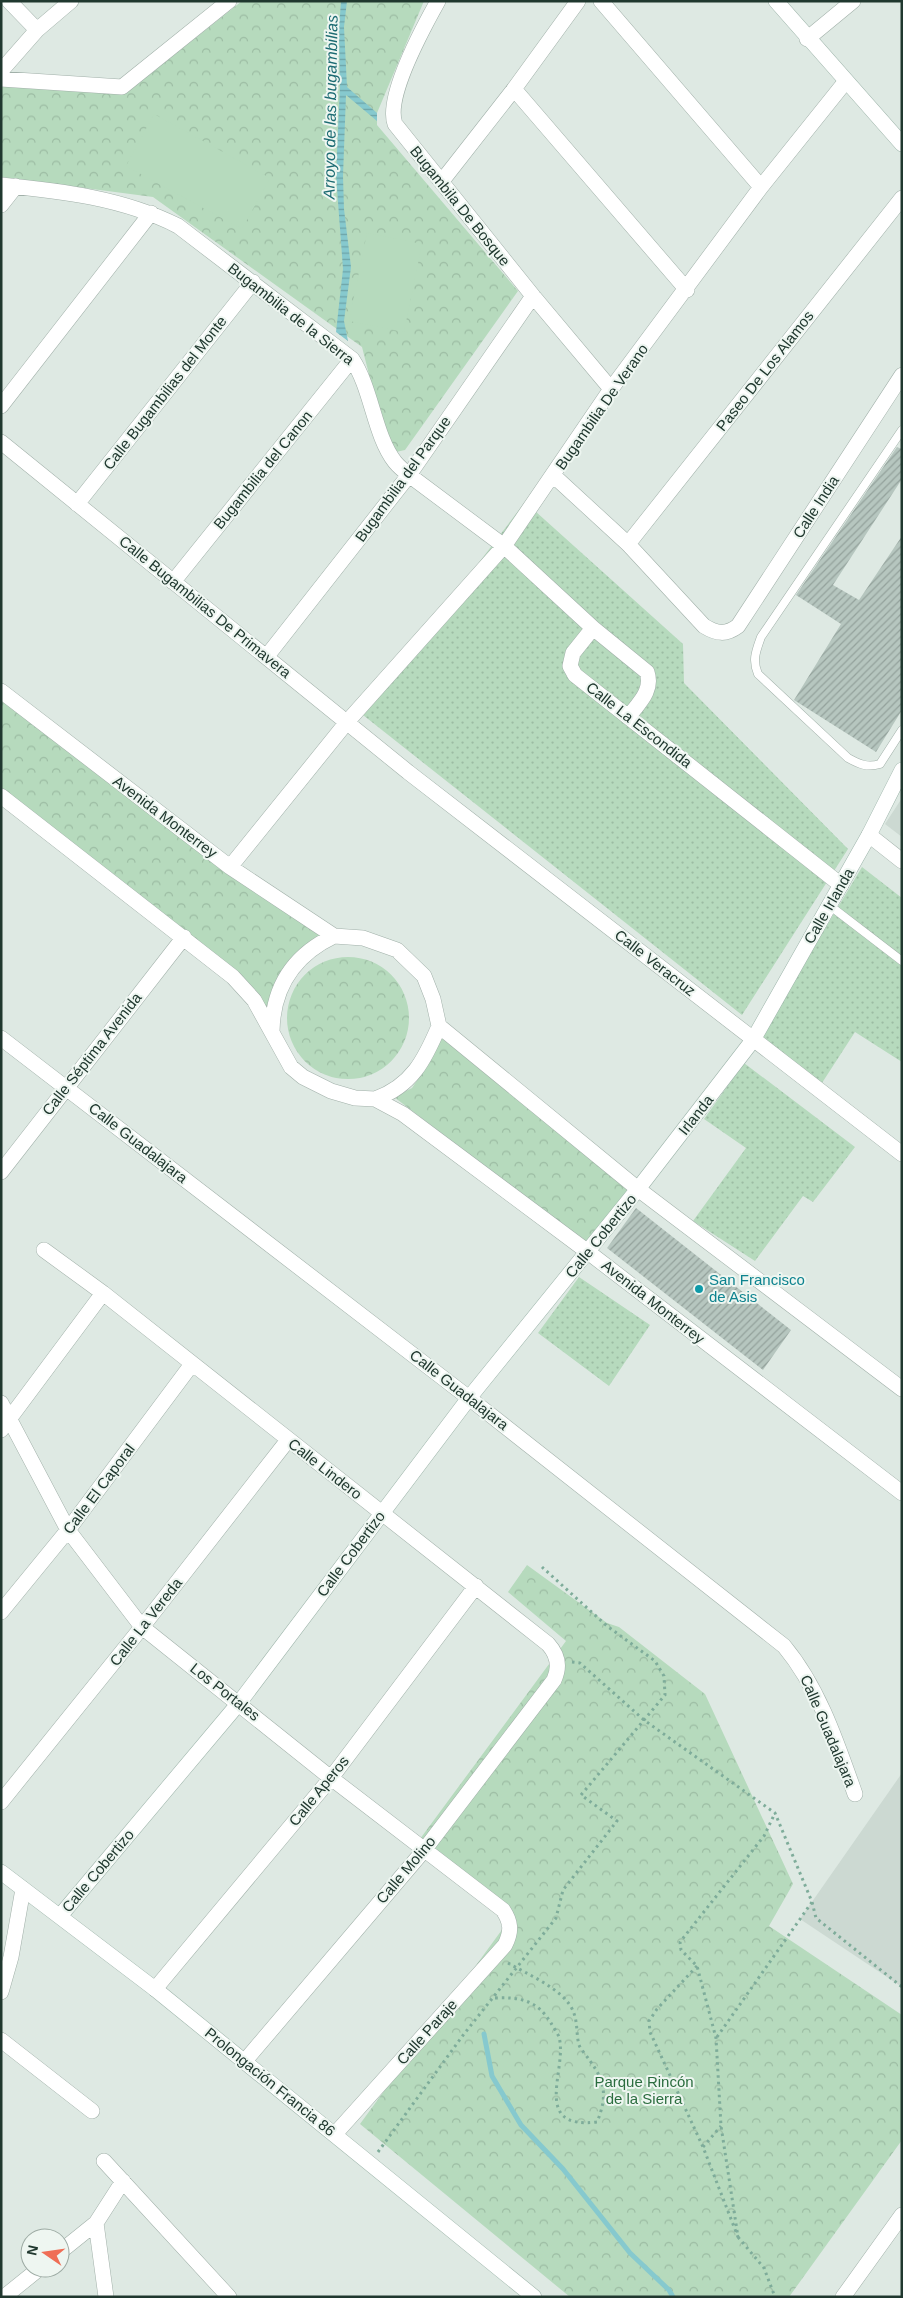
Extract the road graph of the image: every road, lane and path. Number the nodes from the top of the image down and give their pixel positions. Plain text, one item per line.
1 (9, 1) edge
2 (71, 1) edge
3 (229, 1) edge
4 (438, 1) edge
5 (578, 1) edge
6 (601, 1) edge
7 (776, 1) edge
8 (853, 1) edge
9 (37, 30) junction
10 (807, 39) junction
11 (1, 71) edge
12 (1, 79) edge
13 (846, 81) junction
14 (514, 89) junction
15 (902, 144) edge
16 (442, 181) junction
17 (9, 186) edge
18 (761, 187) junction
19 (902, 198) edge
20 (1, 205) edge
21 (151, 213) junction
22 (253, 282) junction
23 (686, 290) junction
24 (532, 296) junction
25 (352, 359) junction
26 (902, 375) edge
27 (611, 389) junction
28 (1, 406) edge
29 (902, 430) edge
30 (1, 442) edge
31 (409, 475) junction
32 (554, 476) junction
33 (77, 504) junction
34 (628, 544) junction
35 (504, 546) junction
36 (173, 582) junction
37 (593, 628) junction
38 (267, 656) junction
39 (1, 692) edge
40 (629, 716) junction
41 (347, 722) junction
42 (902, 730) edge
43 (902, 770) edge
44 (408, 772) joint
45 (1, 796) edge
46 (869, 835) junction
47 (902, 861) edge
48 (230, 867) junction
49 (841, 885) junction
50 (829, 905) junction
51 (334, 936) junction
52 (184, 937) junction
53 (902, 961) edge
54 (439, 1026) junction
55 (272, 1032) junction
56 (1, 1038) edge
57 (753, 1040) junction
58 (66, 1087) junction
59 (376, 1099) junction
60 (902, 1154) edge
61 (1, 1172) edge
62 (638, 1189) junction
63 (44, 1250) dead end
64 (588, 1252) junction
65 (103, 1293) junction
66 (192, 1364) junction
67 (900, 1383) edge
68 (469, 1398) junction
69 (1, 1403) edge
70 (6, 1424) edge
71 (288, 1440) junction
72 (902, 1493) edge
73 (381, 1513) junction
74 (68, 1530) junction
75 (542, 1567) dead end
76 (476, 1586) junction
77 (1, 1612) edge
78 (142, 1627) junction
79 (558, 1666) junction
80 (239, 1703) junction
81 (644, 1720) junction
82 (331, 1778) junction
83 (855, 1794) dead end
84 (1, 1802) edge
85 (775, 1813) junction
86 (425, 1849) junction
87 (1, 1872) edge
88 (23, 1889) junction
89 (812, 1902) junction
90 (60, 1916) junction
91 (510, 1926) joint
92 (495, 1956) junction
93 (697, 1966) junction
94 (517, 1969) junction
95 (902, 1987) edge
96 (154, 1990) junction
97 (1, 1992) edge
98 (495, 1998) junction
99 (716, 2038) junction
100 (1, 2040) edge
101 (244, 2062) junction
102 (92, 2111) dead end
103 (721, 2126) junction
104 (335, 2134) junction
105 (703, 2147) junction
106 (104, 2161) dead end
107 (370, 2162) junction
108 (123, 2181) junction
109 (902, 2215) edge
110 (96, 2223) junction
111 (738, 2238) junction
112 (70, 2244) edge
113 (28, 2278) edge
114 (4, 2297) edge
115 (106, 2297) edge
116 (229, 2297) edge
117 (534, 2297) edge
118 (775, 2297) edge
119 (843, 2297) edge

1 - 9 street
2 - 9 street
3 - 12 street
4 - 16 street, Bugambila De Bosque
5 - 14 street
6 - 18 street
7 - 10 street
8 - 10 street
9 - 11 street
10 - 13 street
13 - 15 street
13 - 18 street, Bugambilia De Verano
14 - 16 street
14 - 23 street
16 - 24 street, Bugambila De Bosque
17 - 20 street
17 - 21 street, Bugambilia de la Sierra
18 - 23 street, Bugambilia De Verano
19 - 34 street, Paseo De Los Alamos
21 - 22 street, Bugambilia de la Sierra
21 - 28 street
22 - 25 street, Bugambilia de la Sierra
22 - 33 street, Calle Bugambilias del Monte
23 - 27 street, Bugambilia De Verano
24 - 27 street, Bugambila De Bosque
24 - 31 street, Bugambilia del Parque
25 - 31 street, Bugambilia de la Sierra
25 - 36 street, Bugambilia del Canon
26 - 34 street, Calle India
27 - 32 street, Bugambilia De Verano
29 - 42 lane
30 - 33 street, Calle Bugambilias De Primavera
31 - 35 street, Bugambilia de la Sierra
31 - 38 street, Bugambilia del Parque
32 - 34 street
32 - 35 street, Bugambilia De Verano
33 - 36 street, Calle Bugambilias De Primavera
35 - 37 street
35 - 41 street, Bugambilia De Verano
36 - 38 street, Calle Bugambilias De Primavera
37 - 40 street
37 - 40 street, Calle La Escondida
38 - 41 street, Calle Bugambilias De Primavera
39 - 48 street, Avenida Monterrey
40 - 49 street, Calle La Escondida
41 - 44 street, Calle Bugambilias De Primavera
41 - 48 street
43 - 46 street, Calle Irlanda
44 - 57 street, Calle Veracruz
45 - 52 street, Avenida Monterrey
46 - 47 street
46 - 49 street, Calle Irlanda
48 - 51 street, Avenida Monterrey
49 - 50 street, Calle Irlanda
50 - 53 lane
50 - 57 street, Calle Irlanda
51 - 54 street, Avenida Monterrey
51 - 55 street
52 - 55 street, Avenida Monterrey
52 - 58 street, Calle Séptima Avenida
54 - 59 street
54 - 62 street
55 - 59 street, Avenida Monterrey
56 - 58 street, Calle Guadalajara
57 - 60 street, Calle Veracruz
57 - 62 street, Irlanda
58 - 61 street, Calle Séptima Avenida
58 - 68 street, Calle Guadalajara
59 - 64 street, Avenida Monterrey
62 - 64 street, Calle Cobertizo
62 - 67 street
63 - 65 street, Calle Lindero
64 - 68 street, Calle Cobertizo
64 - 72 street, Avenida Monterrey
65 - 66 street, Calle Lindero
65 - 70 street
66 - 71 street, Calle Lindero
66 - 74 street, Calle El Caporal
68 - 73 street, Calle Cobertizo
68 - 83 street, Calle Guadalajara
69 - 70 street, Los Portales
70 - 74 street, Los Portales
71 - 73 street, Calle Lindero
71 - 78 street, Calle La Vereda
73 - 76 street, Calle Lindero
73 - 80 street, Calle Cobertizo
74 - 77 street, Calle El Caporal
74 - 78 street, Los Portales
75 - 81 path
76 - 79 street, Calle Lindero
76 - 82 street, Calle Aperos
78 - 80 street, Los Portales
78 - 84 street, Calle La Vereda
79 - 81 path
79 - 86 street, Calle Molino
80 - 82 street, Los Portales
80 - 90 street, Calle Cobertizo
81 - 85 path
81 - 94 path
82 - 86 street, Los Portales
82 - 96 street, Calle Aperos
85 - 89 path
85 - 93 path
86 - 91 street, Los Portales
86 - 101 street, Calle Molino
87 - 88 street, Prolongación Francia 86
88 - 90 street, Prolongación Francia 86
88 - 97 street
89 - 95 path
89 - 99 path
90 - 96 street, Prolongación Francia 86
91 - 92 street, Calle Paraje
92 - 94 path
92 - 104 street, Calle Paraje
93 - 99 path
93 - 105 path
94 - 98 path
94 - 98 path
96 - 101 street, Prolongación Francia 86
98 - 107 path
99 - 103 path
100 - 102 street
101 - 104 street, Prolongación Francia 86
103 - 105 path
103 - 111 path
104 - 107 street, Prolongación Francia 86
105 - 111 path
106 - 108 street
107 - 117 street, Prolongación Francia 86
108 - 110 street
108 - 116 street
109 - 119 street
110 - 112 street
110 - 115 street
111 - 118 path
113 - 114 street

